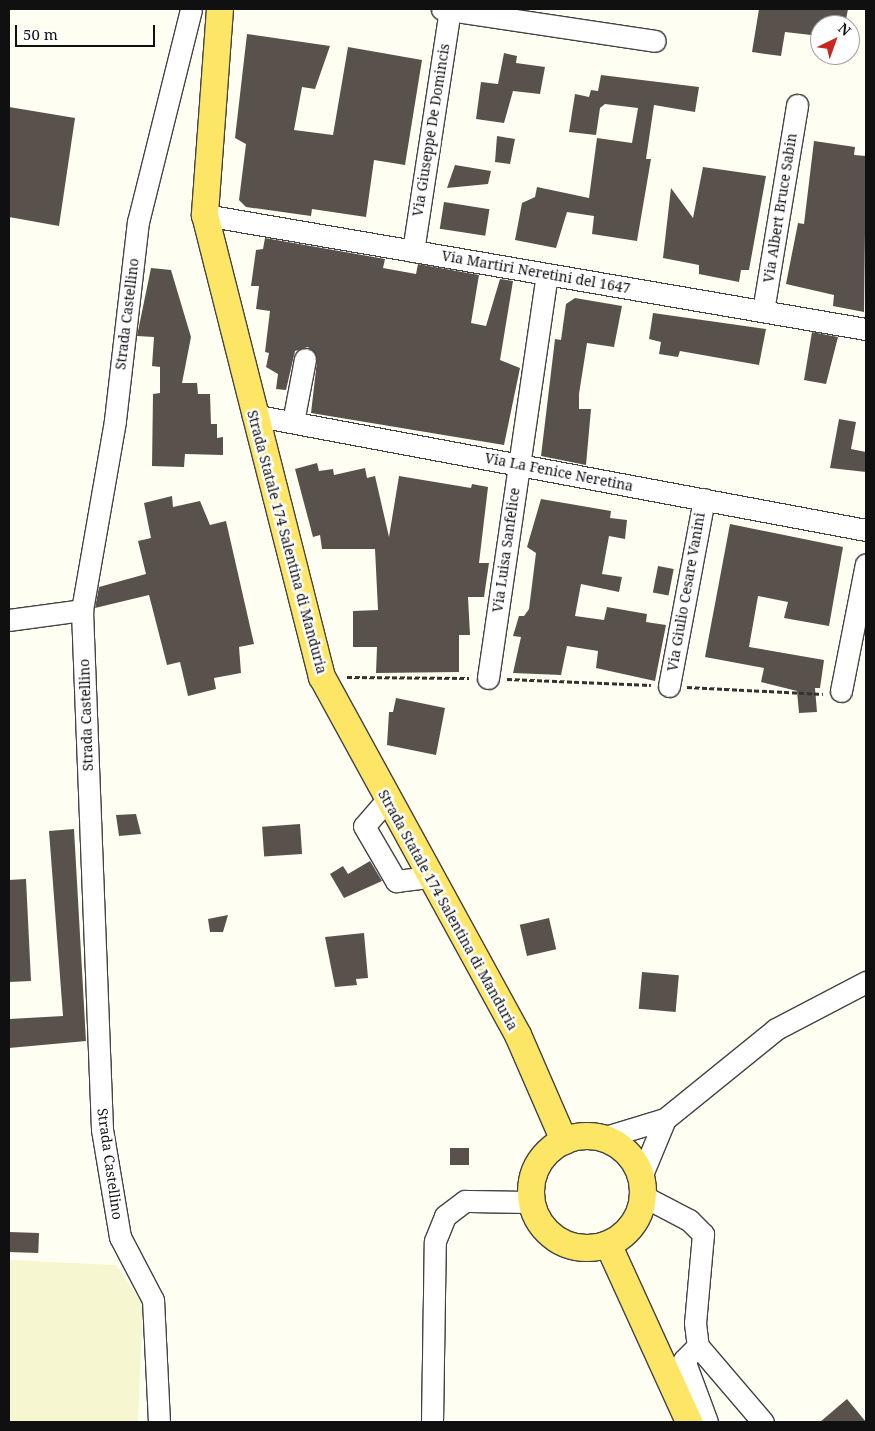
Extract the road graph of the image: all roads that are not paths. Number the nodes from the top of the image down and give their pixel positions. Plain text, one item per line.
1 (191, 9) edge
2 (220, 9) edge
3 (446, 9) edge
4 (655, 41) dead end
5 (797, 105) dead end
6 (205, 215) junction
7 (413, 251) junction
8 (548, 274) junction
9 (763, 311) junction
10 (866, 329) edge
11 (305, 359) dead end
12 (252, 415) junction
13 (293, 422) junction
14 (519, 465) junction
15 (704, 499) junction
16 (866, 530) edge
17 (866, 564) edge
18 (82, 610) junction
19 (9, 620) edge
20 (488, 678) road end
21 (669, 686) road end
22 (841, 691) road end
23 (866, 982) edge
24 (665, 1119) junction
25 (602, 1138) junction
26 (564, 1141) junction
27 (642, 1187) junction
28 (532, 1202) junction
29 (608, 1244) junction
30 (698, 1346) junction
31 (159, 1422) edge
32 (432, 1422) edge
33 (689, 1422) edge
34 (707, 1422) edge
35 (763, 1422) edge

1 - 18 street, Strada Castellino
2 - 6 main road, Strada Statale 174 Salentina di Manduria
3 - 4 street
3 - 7 street, Via Giuseppe De Domincis
5 - 9 street, Via Albert Bruce Sabin
6 - 7 street, Via Martiri Neretini del 1647
6 - 12 main road, Strada Statale 174 Salentina di Manduria
7 - 8 street, Via Martiri Neretini del 1647
8 - 9 street, Via Martiri Neretini del 1647
8 - 14 street, Via Luisa Sanfelice
9 - 10 street, Via Martiri Neretini del 1647
11 - 13 street
12 - 13 street, Via La Fenice Neretina
12 - 26 main road, Strada Statale 174 Salentina di Manduria
13 - 14 street, Via La Fenice Neretina
14 - 15 street, Via La Fenice Neretina
14 - 20 street, Via Luisa Sanfelice
15 - 16 street, Via La Fenice Neretina
15 - 21 street, Via Giulio Cesare Vanini
17 - 22 street
18 - 19 street
18 - 31 street, Strada Castellino
23 - 24 street
24 - 25 street
24 - 27 street
25 - 26 main road
25 - 27 main road
26 - 28 main road
27 - 29 main road
27 - 30 street
28 - 29 main road
28 - 32 street
29 - 33 main road
30 - 34 street
30 - 35 street

